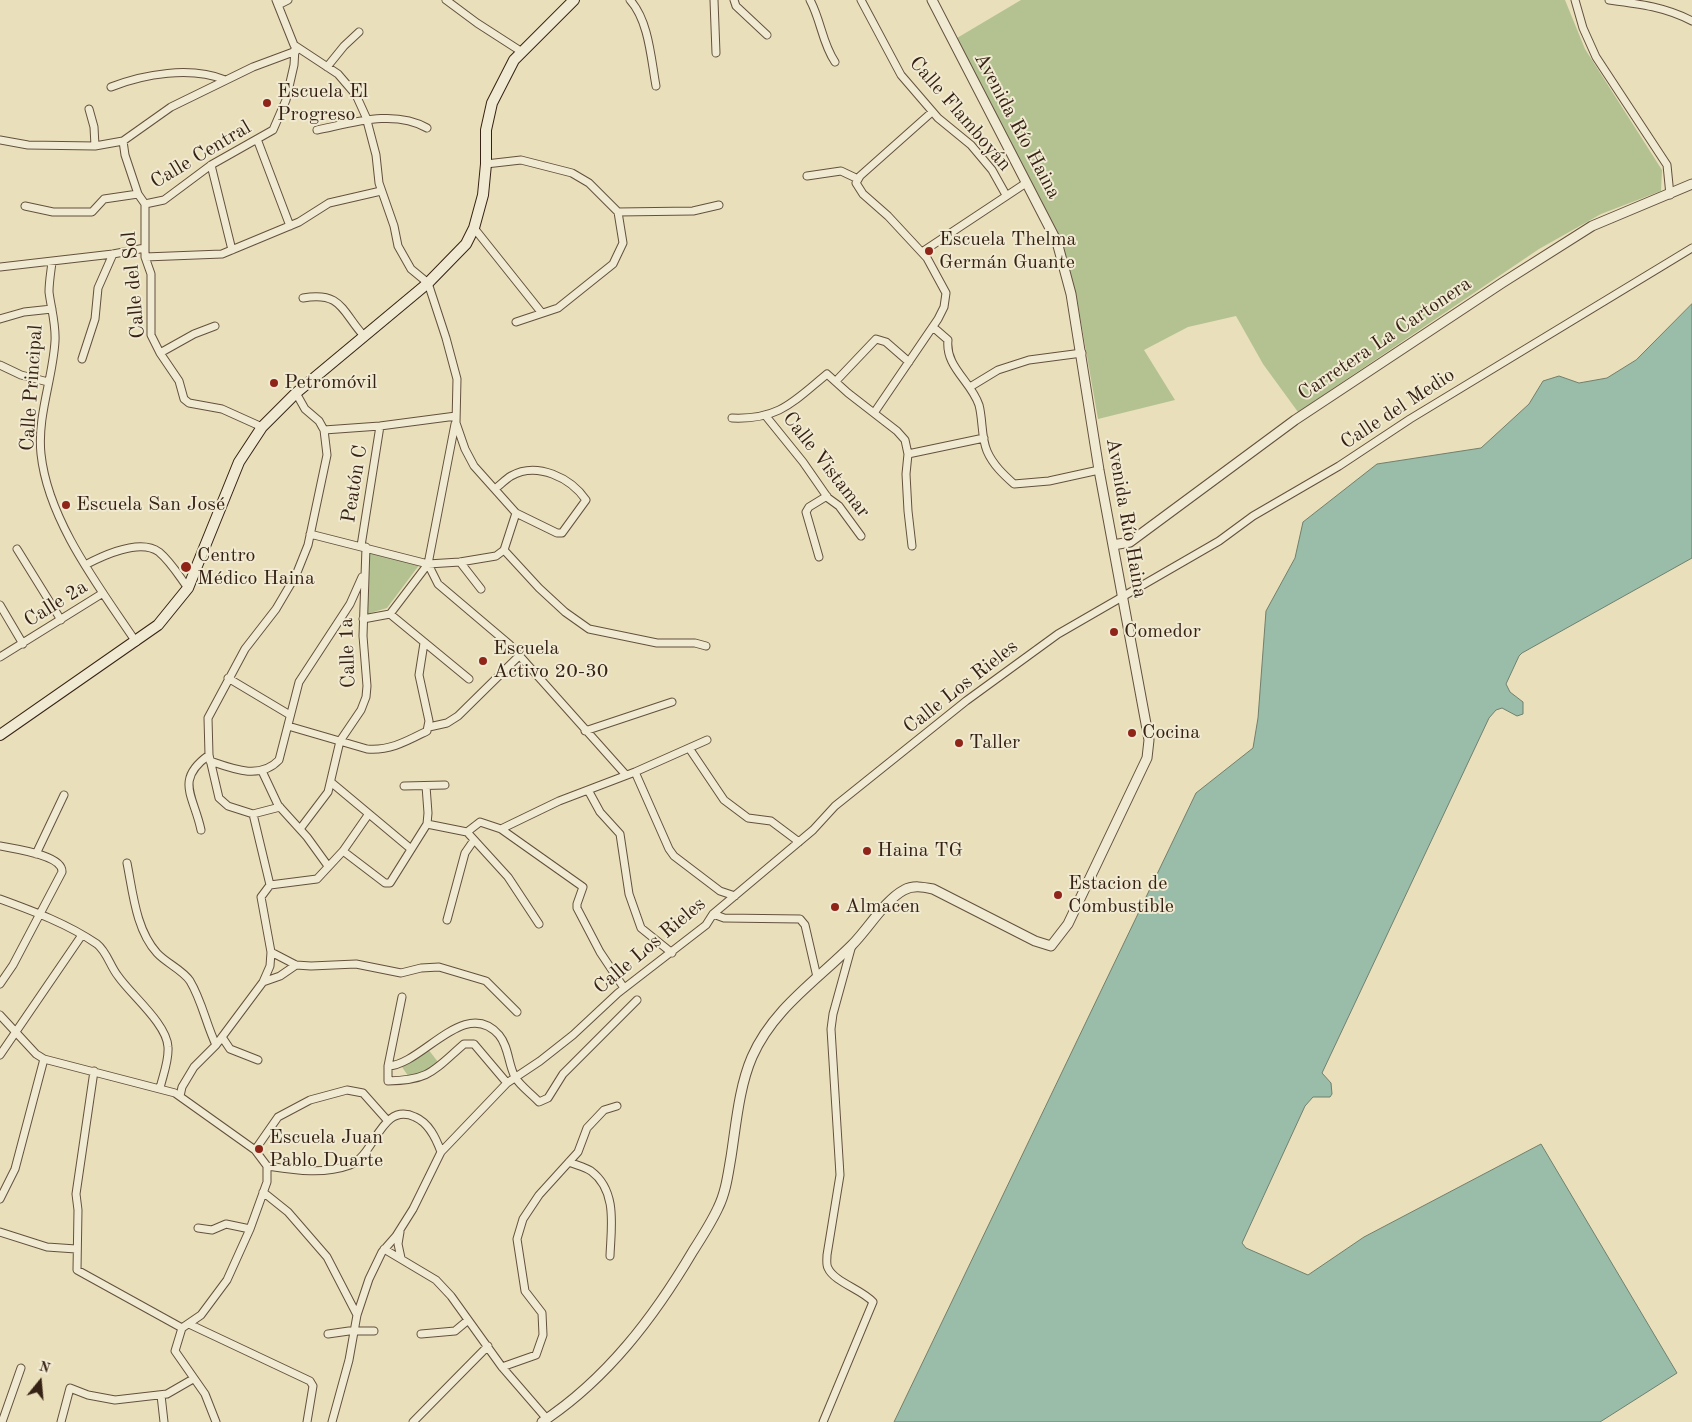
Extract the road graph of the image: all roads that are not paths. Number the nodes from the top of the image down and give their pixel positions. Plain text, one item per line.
1 (288, 0) edge
2 (446, 0) edge
3 (574, 0) edge
4 (630, 0) edge
5 (714, 0) edge
6 (734, 0) edge
7 (810, 0) edge
8 (861, 0) edge
9 (932, 0) edge
10 (1574, 0) edge
11 (1609, 0) edge
12 (277, 2) edge
13 (1692, 21) edge
14 (359, 32) dead end
15 (767, 34) dead end
16 (295, 48) junction
17 (522, 52) junction
18 (716, 53) dead end
19 (836, 62) dead end
20 (327, 67) junction
21 (225, 80) junction
22 (656, 86) dead end
23 (111, 87) dead end
24 (88, 109) dead end
25 (932, 112) junction
26 (368, 121) junction
27 (427, 128) dead end
28 (317, 130) dead end
29 (257, 139) junction
30 (0, 140) edge
31 (123, 141) junction
32 (95, 146) junction
33 (486, 164) junction
34 (211, 165) junction
35 (807, 176) dead end
36 (859, 178) junction
37 (1026, 183) junction
38 (1692, 184) edge
39 (381, 191) junction
40 (138, 194) junction
41 (1006, 195) junction
42 (1670, 195) junction
43 (145, 204) junction
44 (719, 205) dead end
45 (25, 206) dead end
46 (618, 212) junction
47 (290, 226) junction
48 (474, 228) junction
49 (145, 248) junction
50 (1692, 248) edge
51 (232, 250) junction
52 (922, 252) junction
53 (113, 254) junction
54 (145, 257) junction
55 (52, 262) junction
56 (0, 267) edge
57 (428, 283) junction
58 (303, 298) dead end
59 (52, 309) junction
60 (541, 312) junction
61 (0, 319) edge
62 (516, 322) dead end
63 (215, 326) dead end
64 (933, 327) junction
65 (364, 336) junction
66 (1082, 352) junction
67 (160, 353) junction
68 (82, 360) dead end
69 (909, 362) junction
70 (0, 366) edge
71 (836, 381) junction
72 (48, 382) junction
73 (970, 387) junction
74 (296, 393) junction
75 (874, 412) junction
76 (765, 415) junction
77 (732, 418) dead end
78 (456, 420) junction
79 (380, 426) junction
80 (262, 427) junction
81 (324, 430) junction
82 (984, 438) junction
83 (908, 454) junction
84 (1099, 470) junction
85 (496, 488) junction
86 (826, 496) junction
87 (516, 512) junction
88 (310, 534) junction
89 (861, 536) dead end
90 (1113, 545) junction
91 (912, 546) dead end
92 (364, 547) junction
93 (17, 549) dead end
94 (504, 550) junction
95 (819, 557) dead end
96 (460, 562) junction
97 (428, 564) junction
98 (85, 565) junction
99 (363, 574) junction
100 (188, 588) junction
101 (481, 589) dead end
102 (103, 593) junction
103 (1122, 596) junction
104 (0, 605) edge
105 (390, 614) junction
106 (363, 619) junction
107 (61, 620) junction
108 (136, 642) junction
109 (424, 643) junction
110 (23, 644) junction
111 (706, 646) dead end
112 (520, 655) junction
113 (0, 657) edge
114 (228, 678) junction
115 (469, 679) dead end
116 (672, 702) dead end
117 (290, 715) junction
118 (288, 726) junction
119 (428, 727) junction
120 (586, 731) junction
121 (0, 735) edge
122 (707, 740) dead end
123 (340, 741) junction
124 (689, 748) junction
125 (210, 758) junction
126 (262, 771) junction
127 (635, 772) junction
128 (626, 775) junction
129 (332, 783) junction
130 (445, 785) dead end
131 (404, 786) dead end
132 (426, 786) junction
133 (588, 790) junction
134 (64, 795) dead end
135 (280, 807) junction
136 (252, 814) junction
137 (368, 814) junction
138 (427, 824) junction
139 (300, 829) junction
140 (501, 829) junction
141 (201, 830) dead end
142 (467, 832) junction
143 (474, 840) junction
144 (799, 842) junction
145 (0, 846) edge
146 (411, 849) junction
147 (343, 850) junction
148 (36, 854) junction
149 (127, 863) dead end
150 (328, 866) junction
151 (270, 886) junction
152 (735, 896) junction
153 (0, 898) edge
154 (39, 914) junction
155 (714, 914) junction
156 (447, 920) dead end
157 (539, 924) dead end
158 (82, 935) junction
159 (852, 944) junction
160 (271, 952) junction
161 (672, 953) junction
162 (296, 965) junction
163 (817, 977) junction
164 (263, 982) junction
165 (0, 984) edge
166 (624, 988) junction
167 (402, 997) dead end
168 (636, 1000) dead end
169 (517, 1012) dead end
170 (0, 1015) edge
171 (14, 1031) junction
172 (222, 1037) junction
173 (216, 1045) junction
174 (0, 1055) edge
175 (44, 1059) junction
176 (258, 1060) dead end
177 (388, 1066) junction
178 (94, 1070) junction
179 (515, 1077) junction
180 (507, 1083) junction
181 (160, 1088) junction
182 (180, 1096) junction
183 (617, 1106) dead end
184 (387, 1120) junction
185 (255, 1150) junction
186 (441, 1152) junction
187 (569, 1162) junction
188 (267, 1166) junction
189 (263, 1192) junction
190 (0, 1198) edge
191 (198, 1228) dead end
192 (250, 1229) junction
193 (400, 1229) junction
194 (0, 1232) edge
195 (76, 1249) junction
196 (384, 1249) junction
197 (610, 1256) dead end
198 (401, 1258) junction
199 (357, 1315) junction
200 (467, 1321) junction
201 (189, 1324) junction
202 (182, 1328) junction
203 (374, 1330) dead end
204 (354, 1331) junction
205 (328, 1334) dead end
206 (421, 1334) dead end
207 (488, 1346) junction
208 (502, 1367) junction
209 (21, 1368) dead end
210 (193, 1379) junction
211 (161, 1394) junction
212 (545, 1420) edge
213 (2, 1422) edge
214 (61, 1422) edge
215 (164, 1422) edge
216 (216, 1422) edge
217 (307, 1422) edge
218 (332, 1422) edge
219 (413, 1422) edge
220 (823, 1422) edge

1 - 12 street
2 - 17 street
3 - 17 main road
4 - 22 street
5 - 18 street
6 - 15 street
7 - 19 street
8 - 25 street, Calle Flamboyán
9 - 37 street, Avenida Río Haina
10 - 42 street
11 - 13 street
12 - 16 street
14 - 20 street
16 - 20 street
16 - 21 street
16 - 29 street, Calle Central
17 - 33 main road
20 - 26 street
21 - 23 street
21 - 31 street
24 - 32 street
25 - 36 street
25 - 41 street, Calle Flamboyán
26 - 27 street
26 - 28 street
26 - 39 street
29 - 34 street, Calle Central
29 - 47 street
30 - 32 street
31 - 32 street
31 - 40 street, Calle del Sol
33 - 46 street
33 - 48 main road
34 - 43 street, Calle Central
34 - 51 street
35 - 36 street
36 - 52 street
37 - 41 street
37 - 66 street, Avenida Río Haina
38 - 42 street, Carretera La Cartonera
39 - 47 street
39 - 57 street
40 - 43 street, Calle del Sol
40 - 45 street
41 - 52 street
42 - 90 street, Carretera La Cartonera
43 - 49 street, Calle del Sol
44 - 46 street
46 - 60 street
47 - 51 street
48 - 57 main road
48 - 60 street
49 - 53 street
49 - 54 street, Calle del Sol
50 - 103 street, Calle del Medio
51 - 54 street
52 - 64 street
53 - 55 street
53 - 68 street
54 - 67 street, Calle del Sol
55 - 56 street
55 - 59 street, Calle Principal
57 - 65 main road
57 - 78 street
58 - 65 street
59 - 61 street
59 - 72 street, Calle Principal
60 - 62 street
63 - 67 street
64 - 69 street
64 - 73 street
65 - 74 main road
66 - 73 street
66 - 84 street, Avenida Río Haina
67 - 80 street, Calle del Sol
69 - 71 street
69 - 75 street
70 - 72 street
71 - 75 street
71 - 76 street
72 - 98 street, Calle Principal
73 - 82 street
74 - 80 main road
74 - 81 street
75 - 83 street
76 - 77 street
76 - 86 street, Calle Vistamar
78 - 79 street
78 - 85 street
78 - 97 street
79 - 81 street
79 - 92 street, Peatón C
80 - 100 main road
81 - 88 street
82 - 83 street
82 - 84 street
83 - 91 street
84 - 90 street, Avenida Río Haina
85 - 87 street
85 - 87 street
86 - 89 street, Calle Vistamar
86 - 95 street
87 - 94 street
88 - 92 street
88 - 114 street
90 - 103 street, Avenida Río Haina
92 - 97 street
92 - 99 street, Calle 1a
93 - 107 street
94 - 96 street
94 - 111 street
96 - 97 street
96 - 101 street
97 - 105 street
97 - 112 street
98 - 100 street
98 - 102 street, Calle Principal
99 - 106 street, Calle 1a
99 - 117 street
100 - 108 main road
102 - 107 street, Calle 2a
102 - 108 street, Calle Principal
103 - 144 street, Calle Los Rieles
103 - 159 street, Avenida Río Haina
104 - 110 street
105 - 106 street
105 - 109 street
106 - 123 street, Calle 1a
107 - 110 street, Calle 2a
108 - 121 main road
109 - 115 street
109 - 119 street
110 - 113 street, Calle 2a
112 - 119 street
112 - 120 street
114 - 117 street
114 - 125 street
116 - 120 street
117 - 118 street
118 - 123 street
118 - 126 street
119 - 123 street
120 - 128 street
122 - 124 street
123 - 129 street, Calle 1a
124 - 127 street
124 - 144 street
125 - 126 street
125 - 136 street
125 - 141 street
126 - 135 street
127 - 128 street
127 - 152 street
128 - 133 street
129 - 137 street
129 - 139 street, Calle 1a
130 - 132 street
131 - 132 street
132 - 138 street
133 - 140 street
133 - 161 street
134 - 148 street
135 - 136 street
135 - 139 street
136 - 151 street
137 - 146 street
137 - 147 street
138 - 142 street
138 - 146 street
139 - 150 street
140 - 142 street
140 - 166 street
142 - 143 street
143 - 156 street
143 - 157 street
144 - 152 street, Calle Los Rieles
145 - 148 street
146 - 147 street
147 - 150 street
148 - 154 street
149 - 173 street
150 - 151 street
151 - 160 street
152 - 155 street, Calle Los Rieles
153 - 154 street
154 - 158 street
154 - 165 street
155 - 161 street, Calle Los Rieles
155 - 163 street
158 - 171 street
158 - 181 street
159 - 163 street, Avenida Río Haina
159 - 220 street
160 - 162 street
160 - 164 street
161 - 166 street, Calle Los Rieles
162 - 164 street
162 - 169 street
163 - 212 street, Avenida Río Haina
164 - 172 street
166 - 179 street, Calle Los Rieles
167 - 177 street
168 - 179 street
170 - 171 street
171 - 174 street
171 - 175 street
172 - 173 street
172 - 176 street
173 - 182 street
175 - 178 street
175 - 190 street
177 - 179 street
177 - 180 street
178 - 181 street
178 - 195 street
179 - 180 street, Calle Los Rieles
180 - 186 street, Calle Los Rieles
181 - 182 street
182 - 185 street
183 - 187 street
184 - 185 street
184 - 186 street
184 - 188 street
185 - 188 street
186 - 193 street, Calle Los Rieles
187 - 197 street
187 - 208 street
188 - 189 street
189 - 192 street
189 - 199 street
191 - 192 street
192 - 201 street
193 - 196 street, Calle Los Rieles
193 - 198 street
194 - 195 street
195 - 202 street
196 - 198 street
196 - 199 street, Calle Los Rieles
198 - 200 street
199 - 204 street, Calle Los Rieles
200 - 206 street
200 - 207 street
201 - 202 street
201 - 217 street
202 - 210 street
203 - 204 street
204 - 205 street
204 - 218 street, Calle Los Rieles
207 - 208 street
207 - 219 street
208 - 212 street
209 - 213 street
210 - 211 street
210 - 216 street
211 - 214 street
211 - 215 street

